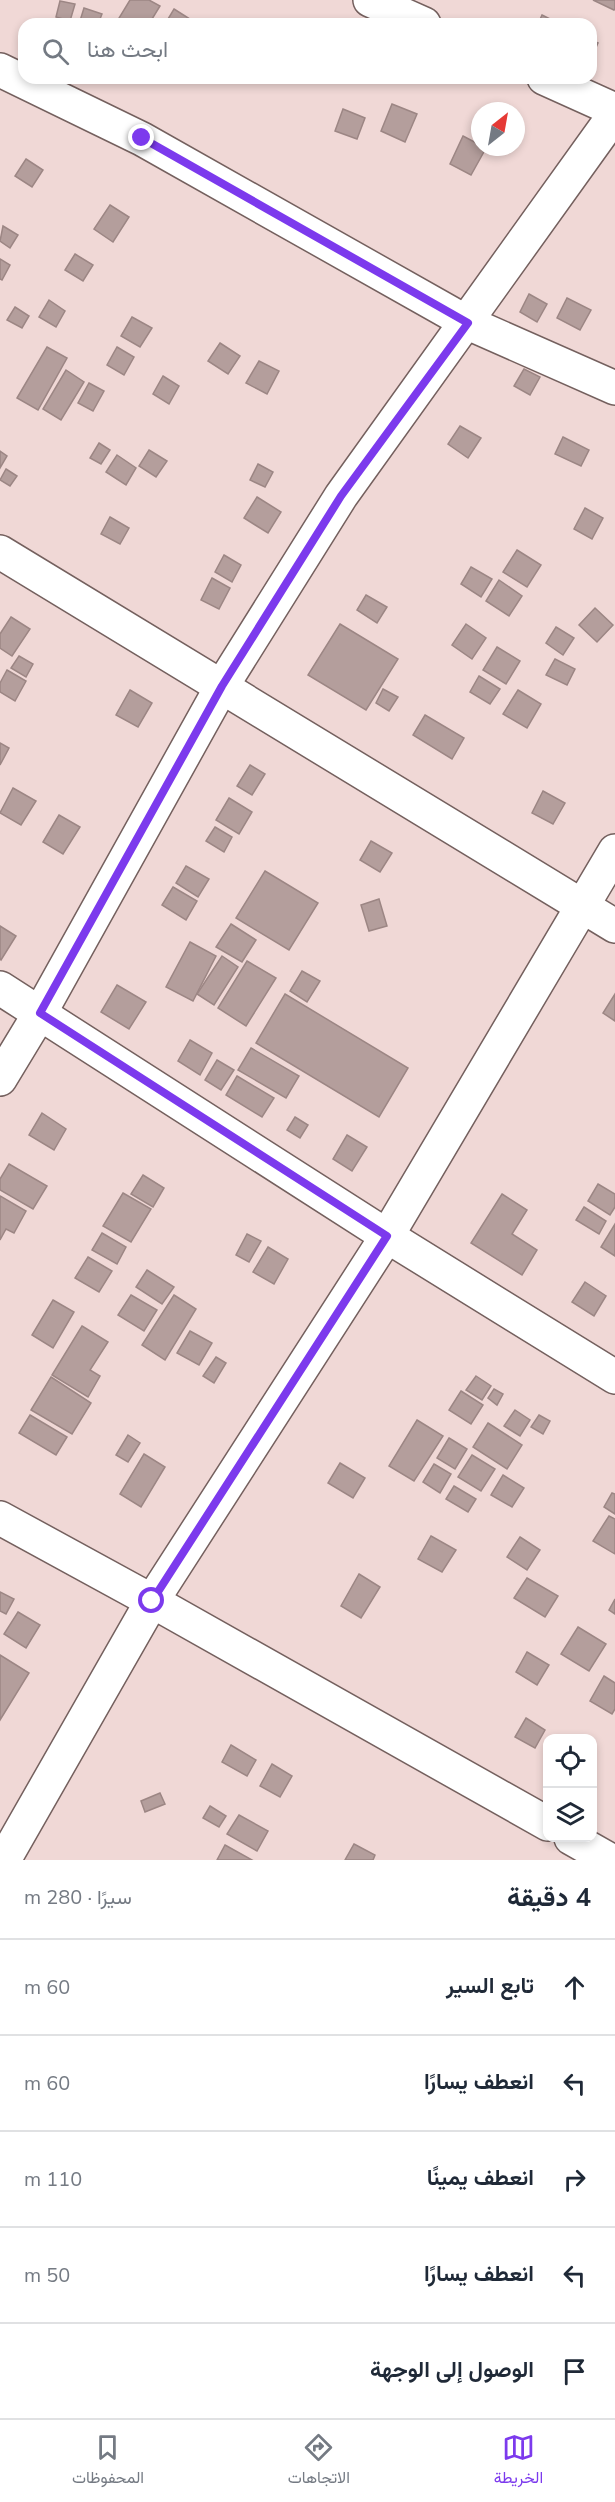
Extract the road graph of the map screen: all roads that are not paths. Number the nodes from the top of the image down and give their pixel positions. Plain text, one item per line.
1 (370, 0) edge
2 (410, 18) edge
3 (0, 70) edge
4 (18, 79) edge
5 (29, 84) edge
6 (557, 84) edge
7 (615, 112) edge
8 (468, 323) junction
9 (615, 388) edge
10 (0, 552) edge
11 (222, 686) junction
12 (615, 851) edge
13 (583, 907) junction
14 (615, 926) edge
15 (0, 988) edge
16 (40, 1013) junction
17 (0, 1079) edge
18 (387, 1236) junction
19 (615, 1377) edge
20 (0, 1518) edge
21 (152, 1601) junction
22 (543, 1821) edge
23 (578, 1842) edge
24 (4, 1860) edge
25 (610, 1860) edge

1 - 2 street
3 - 4 street
5 - 8 street
6 - 7 street
7 - 8 street
8 - 9 street
8 - 11 street
10 - 11 street
11 - 13 street
11 - 16 street
12 - 13 street
13 - 14 street
13 - 18 street
15 - 16 street
16 - 17 street
16 - 18 street
18 - 19 street
18 - 21 street
20 - 21 street
21 - 22 street
21 - 24 street
23 - 25 street

